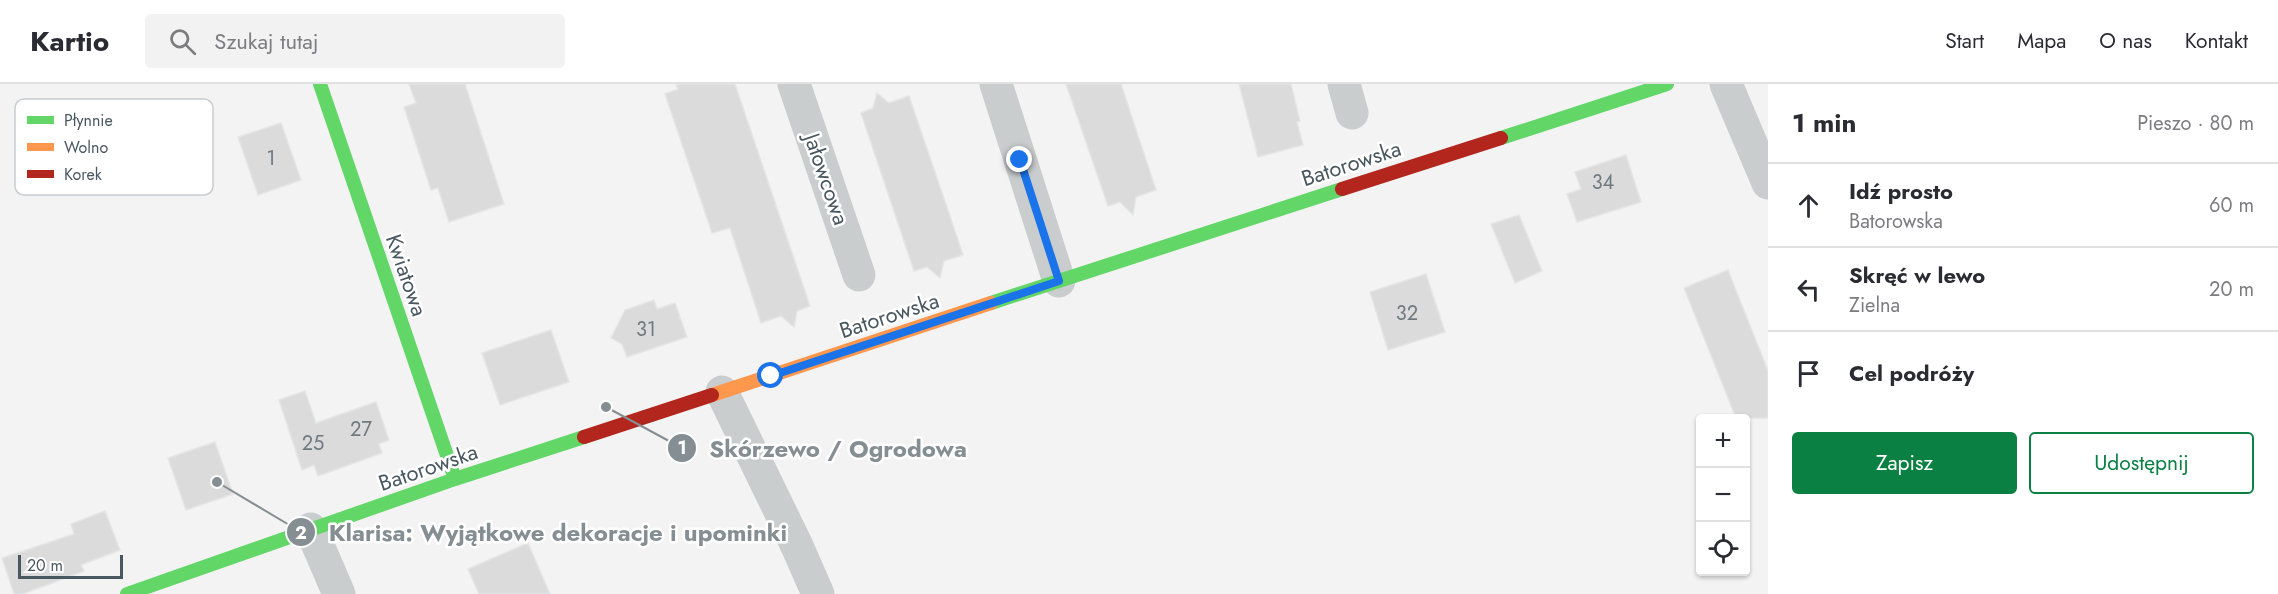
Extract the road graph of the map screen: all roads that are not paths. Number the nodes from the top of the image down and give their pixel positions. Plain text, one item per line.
1 (320, 84) edge
2 (794, 84) edge
3 (996, 84) edge
4 (1667, 84) edge
5 (1726, 84) edge
6 (1768, 183) edge
7 (859, 275) dead end
8 (1059, 281) junction
9 (722, 392) junction
10 (455, 479) junction
11 (311, 529) junction
12 (128, 594) edge
13 (339, 594) edge
14 (818, 594) edge

1 - 10 street, Kwiatowa
2 - 7 street, Jałowcowa
3 - 8 street
4 - 8 street, Batorowska
5 - 6 street
8 - 9 street, Batorowska
9 - 10 street, Batorowska
9 - 14 street
10 - 11 street, Batorowska
11 - 12 street, Batorowska
11 - 13 street

